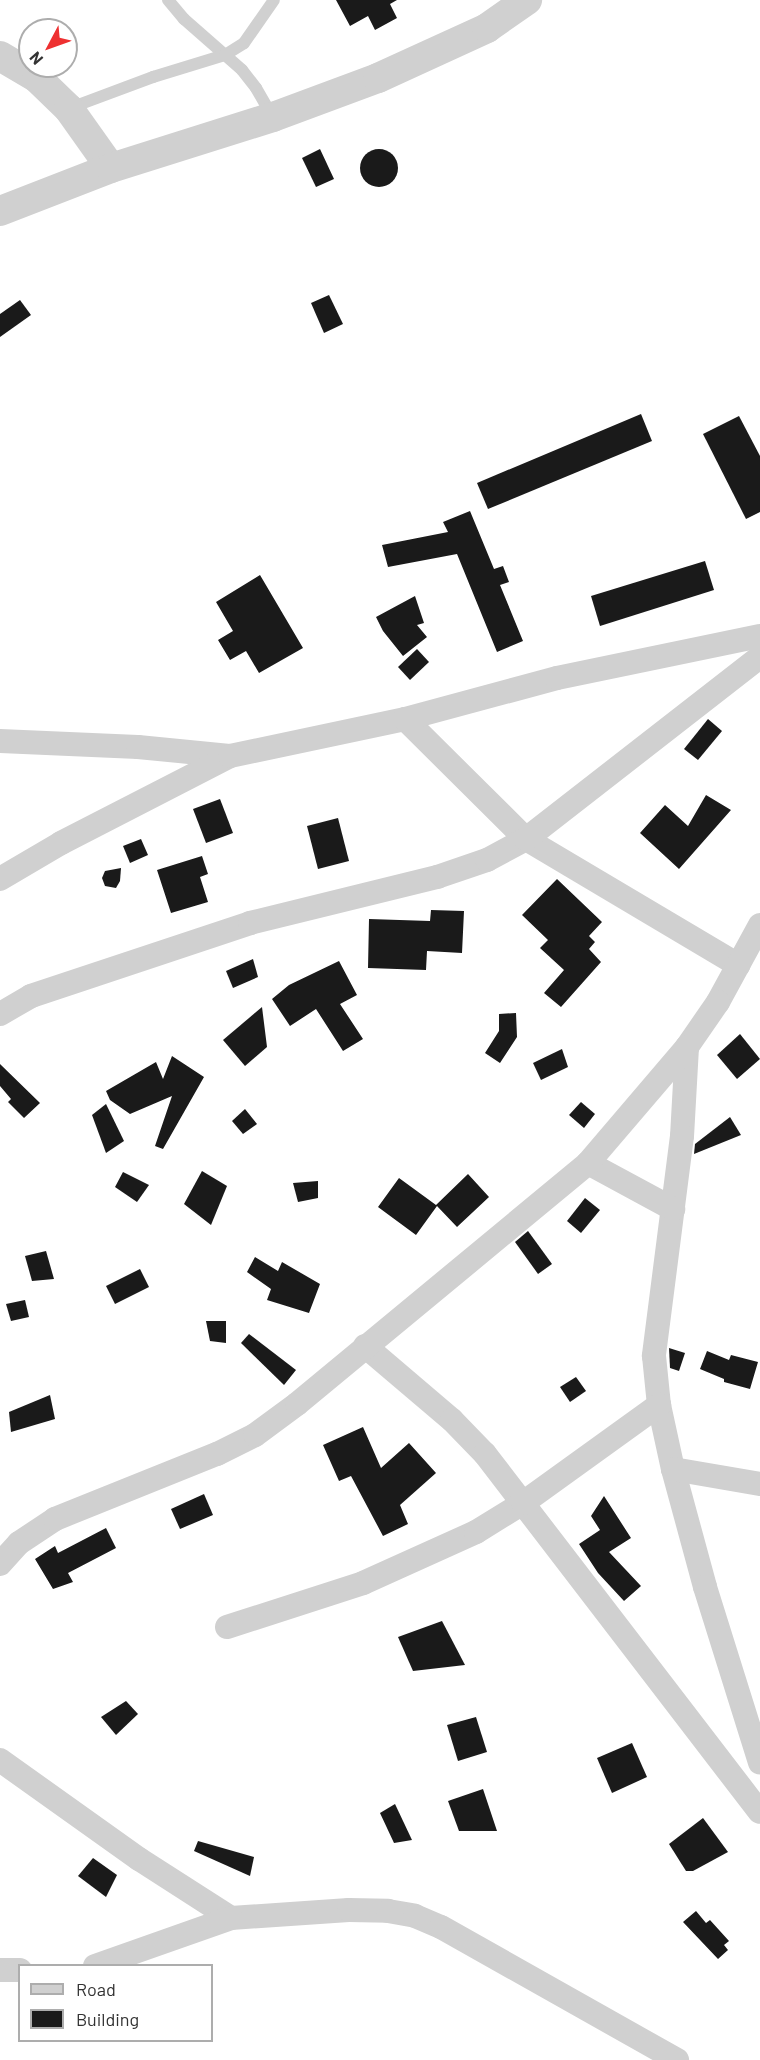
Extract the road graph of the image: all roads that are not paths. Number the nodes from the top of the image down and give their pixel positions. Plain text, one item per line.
1 (168, 0) edge
2 (274, 0) edge
3 (527, 0) edge
4 (225, 55) junction
5 (0, 56) edge
6 (69, 109) junction
7 (273, 117) junction
8 (111, 168) junction
9 (0, 211) edge
10 (760, 636) edge
11 (760, 657) edge
12 (405, 719) junction
13 (0, 741) edge
14 (230, 756) junction
15 (526, 839) junction
16 (0, 879) edge
17 (760, 925) edge
18 (738, 965) junction
19 (0, 1014) edge
20 (687, 1047) junction
21 (588, 1163) junction
22 (673, 1209) junction
23 (365, 1346) junction
24 (659, 1406) junction
25 (673, 1469) junction
26 (760, 1484) edge
27 (523, 1503) junction
28 (0, 1564) edge
29 (227, 1627) dead end
30 (0, 1760) edge
31 (760, 1763) edge
32 (760, 1812) edge
33 (231, 1918) junction
34 (98, 1964) edge
35 (0, 1970) edge
36 (18, 1970) edge
37 (677, 2060) edge

1 - 4 lane
2 - 4 lane
3 - 7 street
4 - 6 lane
4 - 7 lane
5 - 6 street
6 - 8 street
7 - 8 street
8 - 9 street
10 - 12 street
11 - 15 street
12 - 14 street
12 - 15 street
13 - 14 street
14 - 16 street
15 - 18 street
15 - 19 street
17 - 18 street
18 - 20 street
20 - 21 street
20 - 22 street
21 - 22 street
21 - 23 street
22 - 24 street
23 - 27 street
23 - 28 street
24 - 25 street
24 - 27 street
25 - 26 street
25 - 31 street
27 - 29 street
27 - 32 street
30 - 33 street
33 - 34 street
33 - 37 street
35 - 36 street

